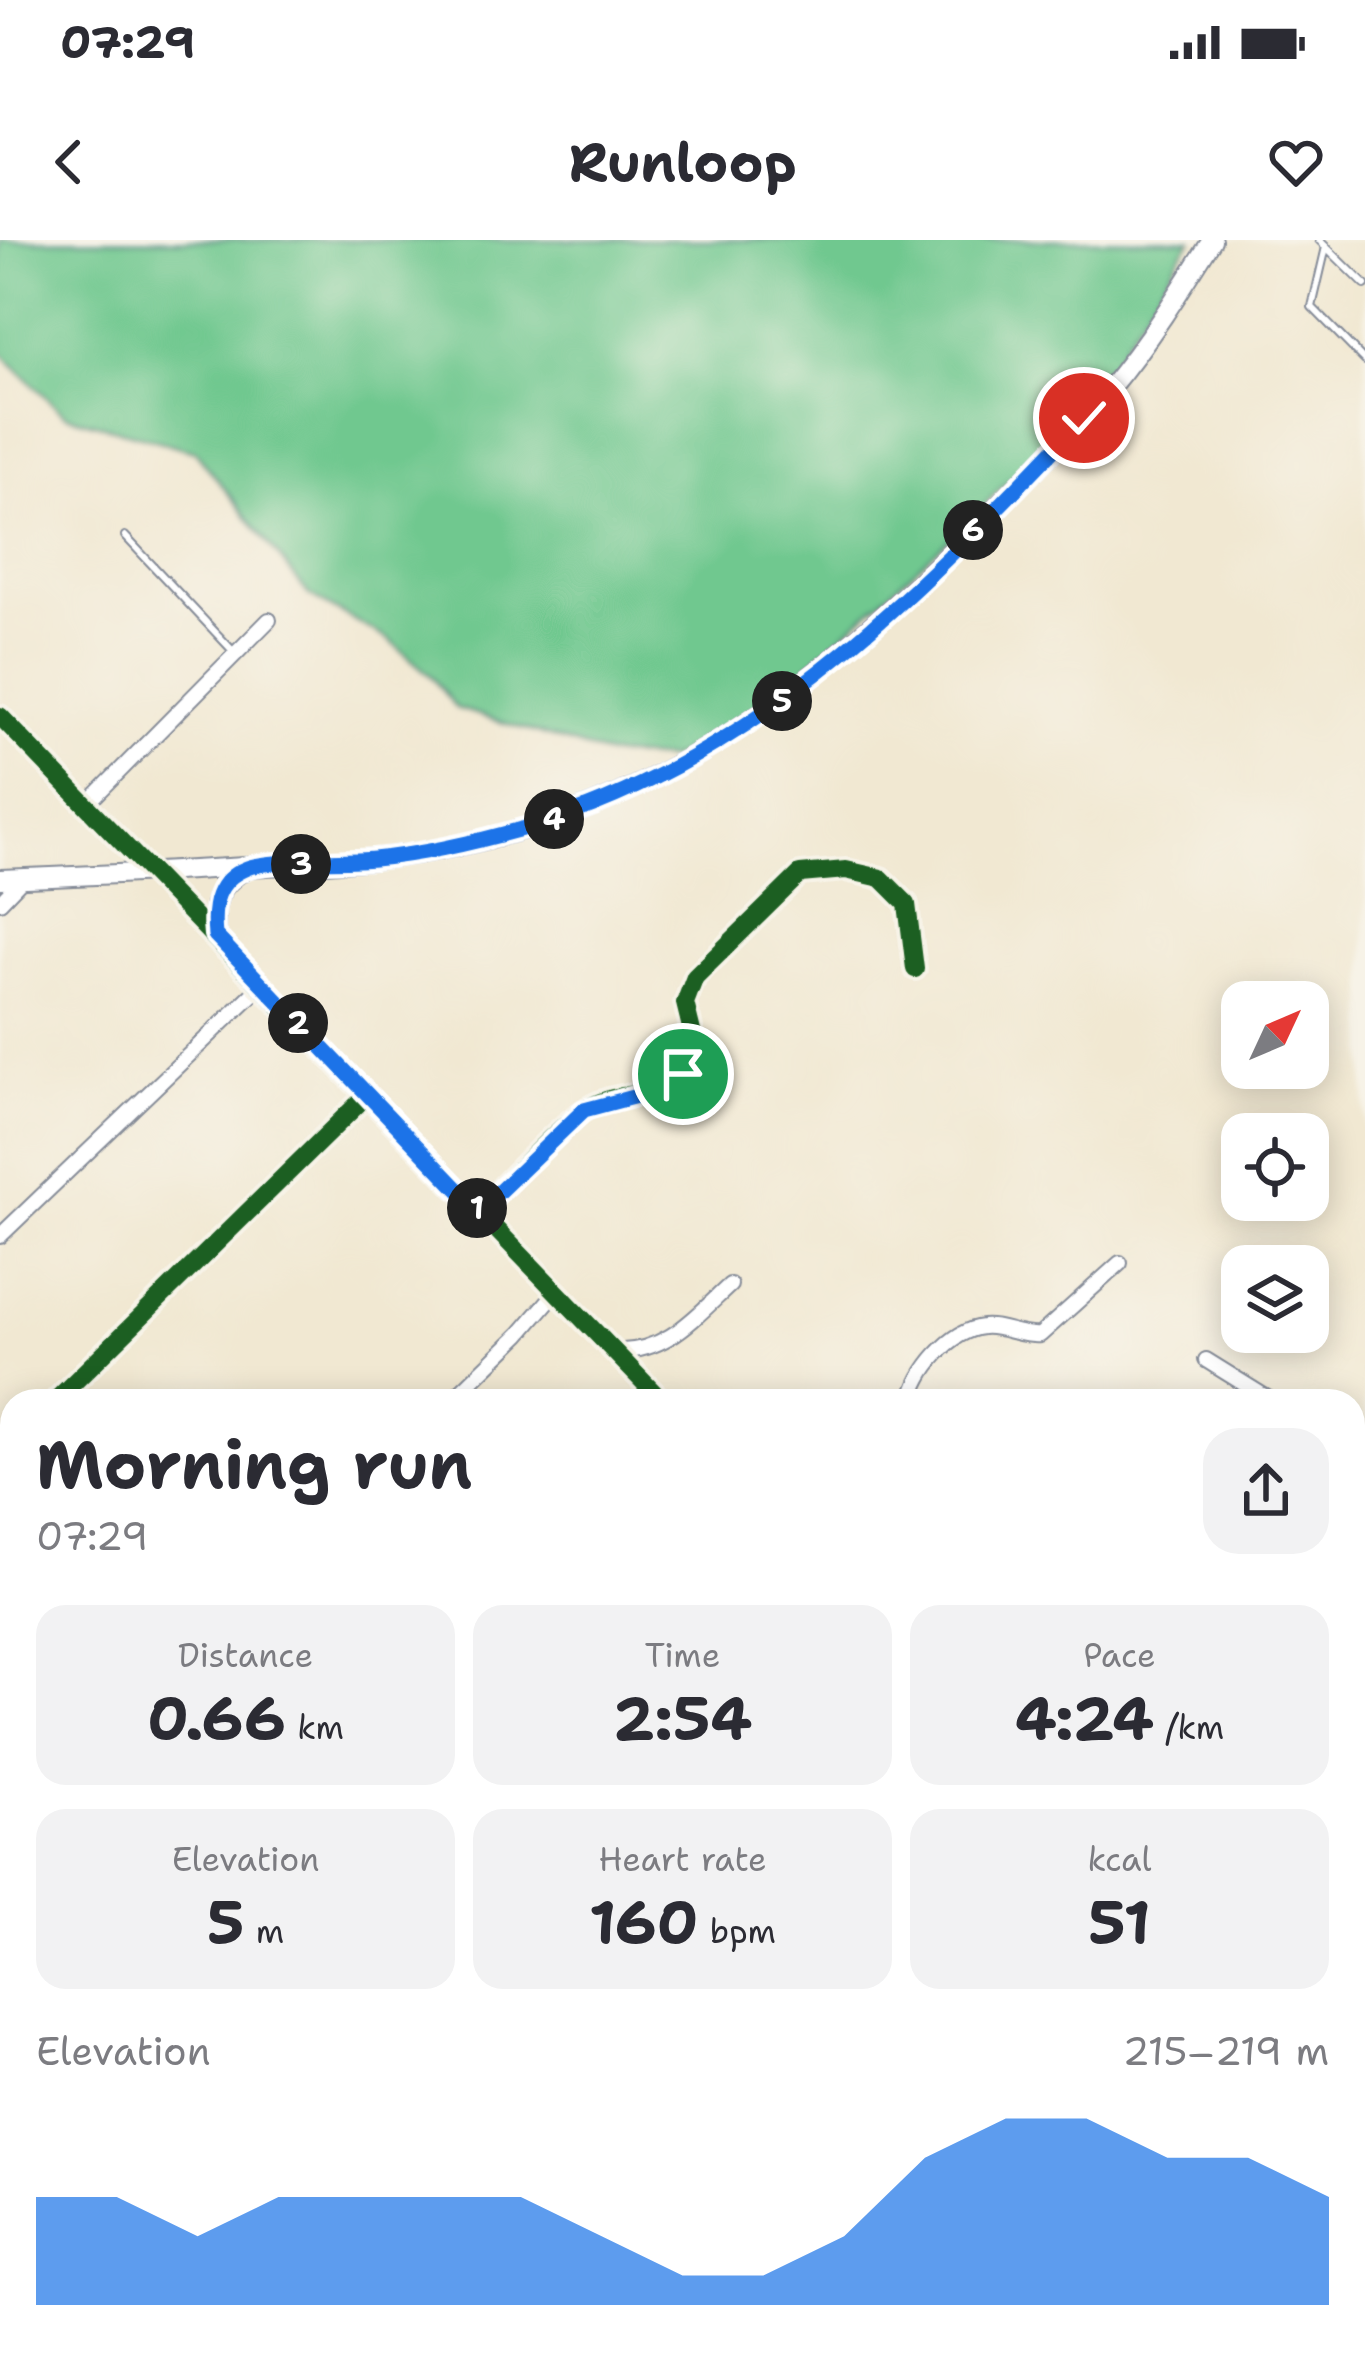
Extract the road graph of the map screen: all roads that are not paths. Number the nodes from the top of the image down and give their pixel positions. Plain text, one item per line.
1 (1212, 240) edge
2 (1322, 243) edge
3 (1365, 285) edge
4 (1365, 361) edge
5 (125, 536) dead end
6 (268, 620) dead end
7 (235, 654) junction
8 (0, 716) edge
9 (87, 804) junction
10 (248, 867) junction
11 (154, 873) junction
12 (23, 878) junction
13 (0, 879) edge
14 (0, 902) edge
15 (215, 935) junction
16 (915, 969) dead end
17 (262, 985) junction
18 (366, 1096) junction
19 (479, 1211) junction
20 (0, 1236) edge
21 (1120, 1263) dead end
22 (730, 1286) dead end
23 (556, 1292) junction
24 (614, 1351) junction
25 (1206, 1360) dead end
26 (67, 1389) edge
27 (463, 1389) edge
28 (650, 1389) edge
29 (915, 1389) edge
30 (1253, 1389) edge

1 - 10 main road
2 - 3 lane
2 - 4 lane
5 - 7 lane
6 - 7 street
7 - 9 street
8 - 9 street
9 - 11 street
10 - 11 main road
10 - 15 main road
11 - 12 main road
11 - 15 street
12 - 13 main road
12 - 14 street
15 - 17 street
16 - 19 street
17 - 18 street
17 - 20 street
18 - 19 street
18 - 26 street
19 - 23 street
21 - 29 street
22 - 24 street
23 - 24 street
23 - 27 street
24 - 28 street
25 - 30 street

